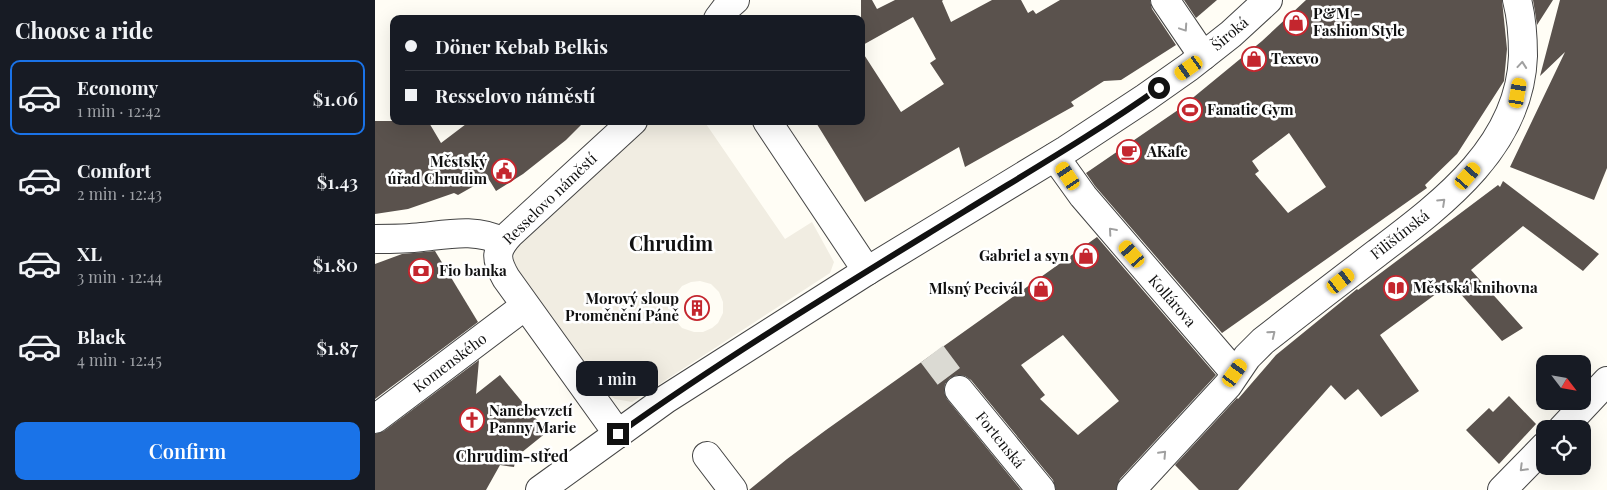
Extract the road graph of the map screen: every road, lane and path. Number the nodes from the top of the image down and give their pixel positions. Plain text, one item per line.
1 (735, 0) edge
2 (1165, 0) edge
3 (1268, 0) edge
4 (1517, 0) edge
5 (721, 15) edge
6 (1203, 56) junction
7 (629, 125) edge
8 (770, 125) edge
9 (1060, 153) junction
10 (375, 239) edge
11 (503, 242) junction
12 (867, 271) junction
13 (525, 306) junction
14 (1235, 373) junction
15 (1607, 380) edge
16 (959, 390) tunnel mouth
17 (375, 419) edge
18 (1570, 420) edge
19 (618, 434) junction
20 (1536, 455) edge
21 (707, 456) dead end
22 (584, 458) junction
23 (540, 490) edge
24 (556, 490) edge
25 (733, 490) edge
26 (1041, 490) edge
27 (1131, 490) edge
28 (1501, 490) edge

1 - 5 street
2 -> 6 street
3 - 6 street, Široká
14 -> 4 street, Filištínská
6 - 9 street, Široká
7 - 11 street, Resselovo náměstí
8 - 12 street
9 - 12 street
14 -> 9 street, Kollárova
10 - 11 street
11 - 13 street, Resselovo náměstí
12 - 19 street
13 - 17 street, Komenského
13 - 19 street, Resselovo náměstí
27 -> 14 street, Filištínská
15 - 18 street
16 - 26 street, Fortenská
19 - 22 street
20 -> 28 street
21 - 25 street
22 - 23 street
22 - 24 street

